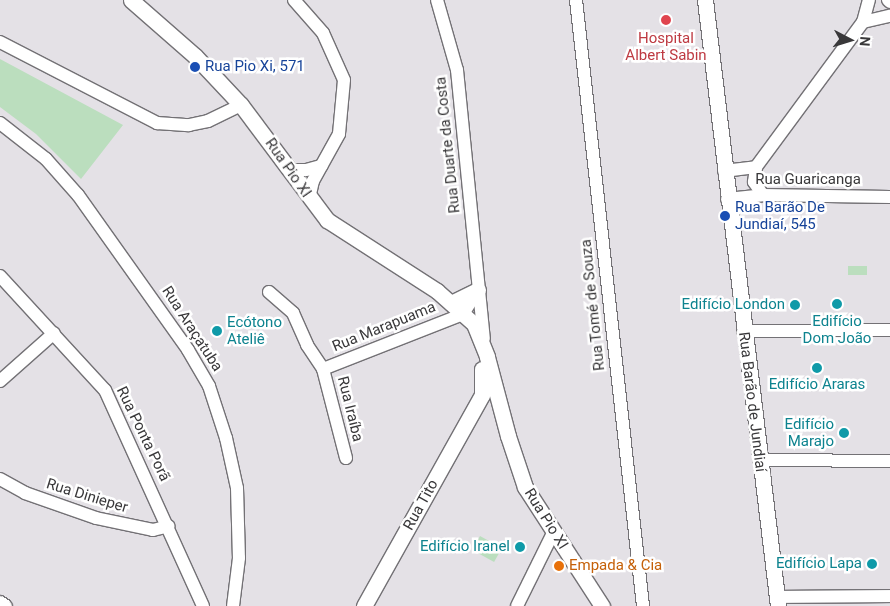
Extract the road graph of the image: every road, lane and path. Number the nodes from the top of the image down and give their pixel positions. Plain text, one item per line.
1 (131, 0) edge
2 (294, 0) edge
3 (437, 0) edge
4 (576, 0) edge
5 (705, 0) edge
6 (869, 0) edge
7 (890, 16) edge
8 (863, 22) junction
9 (0, 42) edge
10 (241, 104) junction
11 (0, 123) edge
12 (321, 166) junction
13 (756, 168) junction
14 (291, 170) junction
15 (724, 171) junction
16 (763, 195) junction
17 (890, 197) edge
18 (308, 198) junction
19 (727, 199) junction
20 (0, 276) edge
21 (478, 290) junction
22 (269, 292) dead end
23 (452, 303) junction
24 (463, 314) junction
25 (743, 330) junction
26 (890, 330) edge
27 (54, 333) junction
28 (485, 349) junction
29 (322, 369) junction
30 (0, 381) edge
31 (499, 404) junction
32 (477, 405) junction
33 (346, 458) dead end
34 (759, 460) junction
35 (890, 460) edge
36 (0, 479) edge
37 (169, 526) junction
38 (555, 536) junction
39 (890, 596) edge
40 (777, 601) edge
41 (0, 602) edge
42 (6, 606) edge
43 (204, 606) edge
44 (233, 606) edge
45 (364, 606) edge
46 (517, 606) edge
47 (602, 606) edge
48 (644, 606) edge

1 - 10 main road, Rua Pio XI
2 - 12 street
3 - 21 street, Rua Duarte da Costa
4 - 48 street, Rua Tomé de Souza
5 - 15 main road, Rua Barão de Jundiaí
6 - 8 street
7 - 8 street
8 - 13 street
9 - 10 street
10 - 14 main road, Rua Pio XI
11 - 44 street, Rua Araçatuba
12 - 14 street
12 - 18 street
13 - 15 street
13 - 16 street
14 - 18 main road, Rua Pio XI
15 - 19 main road, Rua Barão de Jundiaí
16 - 17 street, Rua Guaricanga
16 - 19 street, Rua Guaricanga
18 - 23 main road, Rua Pio XI
19 - 25 main road, Rua Barão de Jundiaí
20 - 27 street, Rua Ponta Porã
21 - 23 main road
21 - 24 street
21 - 28 street, Rua Duarte da Costa
22 - 29 street, Rua Marapuama
23 - 24 main road, Rua Pio XI
24 - 28 main road, Rua Pio XI
24 - 29 street, Rua Marapuama
24 - 32 main road, Rua Pio XI
25 - 26 street
25 - 34 main road, Rua Barão de Jundiaí
27 - 30 street
27 - 37 street, Rua Ponta Porã
28 - 31 main road, Rua Pio XI
29 - 33 street, Rua Iraíba
31 - 32 main road
31 - 38 main road, Rua Pio XI
32 - 45 main road, Rua Tito
34 - 35 street
34 - 40 main road, Rua Barão de Jundiaí
36 - 37 street, Rua Dinieper
37 - 43 street, Rua Ponta Porã
38 - 46 street
38 - 47 main road, Rua Pio XI
39 - 40 street
41 - 42 street

